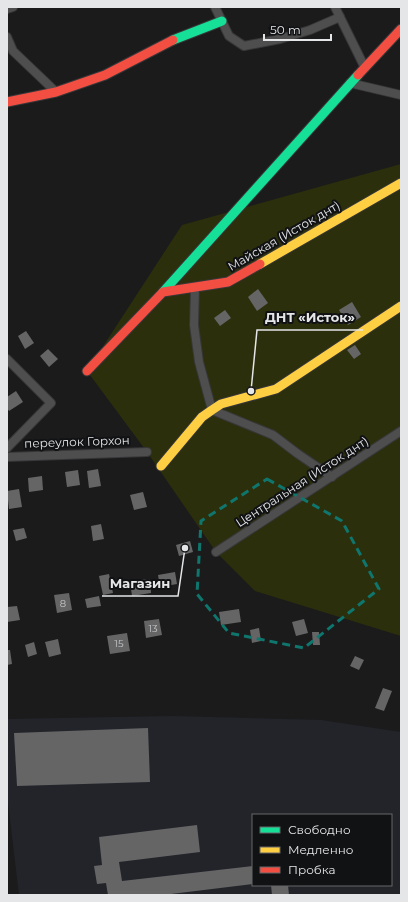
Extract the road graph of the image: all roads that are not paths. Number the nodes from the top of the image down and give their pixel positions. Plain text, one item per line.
1 (13, 7) edge
2 (215, 7) edge
3 (335, 7) edge
4 (7, 9) edge
5 (340, 17) junction
6 (222, 21) junction
7 (401, 29) edge
8 (7, 38) edge
9 (365, 68) junction
10 (350, 83) junction
11 (56, 92) junction
12 (401, 95) edge
13 (7, 102) edge
14 (401, 184) edge
15 (195, 287) junction
16 (163, 292) junction
17 (401, 306) edge
18 (7, 359) edge
19 (87, 372) dead end
20 (212, 410) junction
21 (401, 431) edge
22 (7, 448) edge
23 (147, 452) dead end
24 (7, 457) edge
25 (161, 466) dead end
26 (332, 477) junction
27 (216, 552) dead end

1 - 4 street
2 - 6 street
3 - 5 street
5 - 6 street
5 - 9 street
6 - 11 street
7 - 9 street
8 - 11 street
9 - 10 street
10 - 12 street
10 - 16 street
11 - 13 street
14 - 15 street, Майская (Исток днт)
15 - 16 street, Майская (Исток днт)
15 - 20 street
16 - 19 street
17 - 20 street
18 - 22 street
20 - 25 street
20 - 26 street
21 - 26 street, Центральная (Исток днт)
23 - 24 street, переулок Горхон
26 - 27 street, Центральная (Исток днт)

